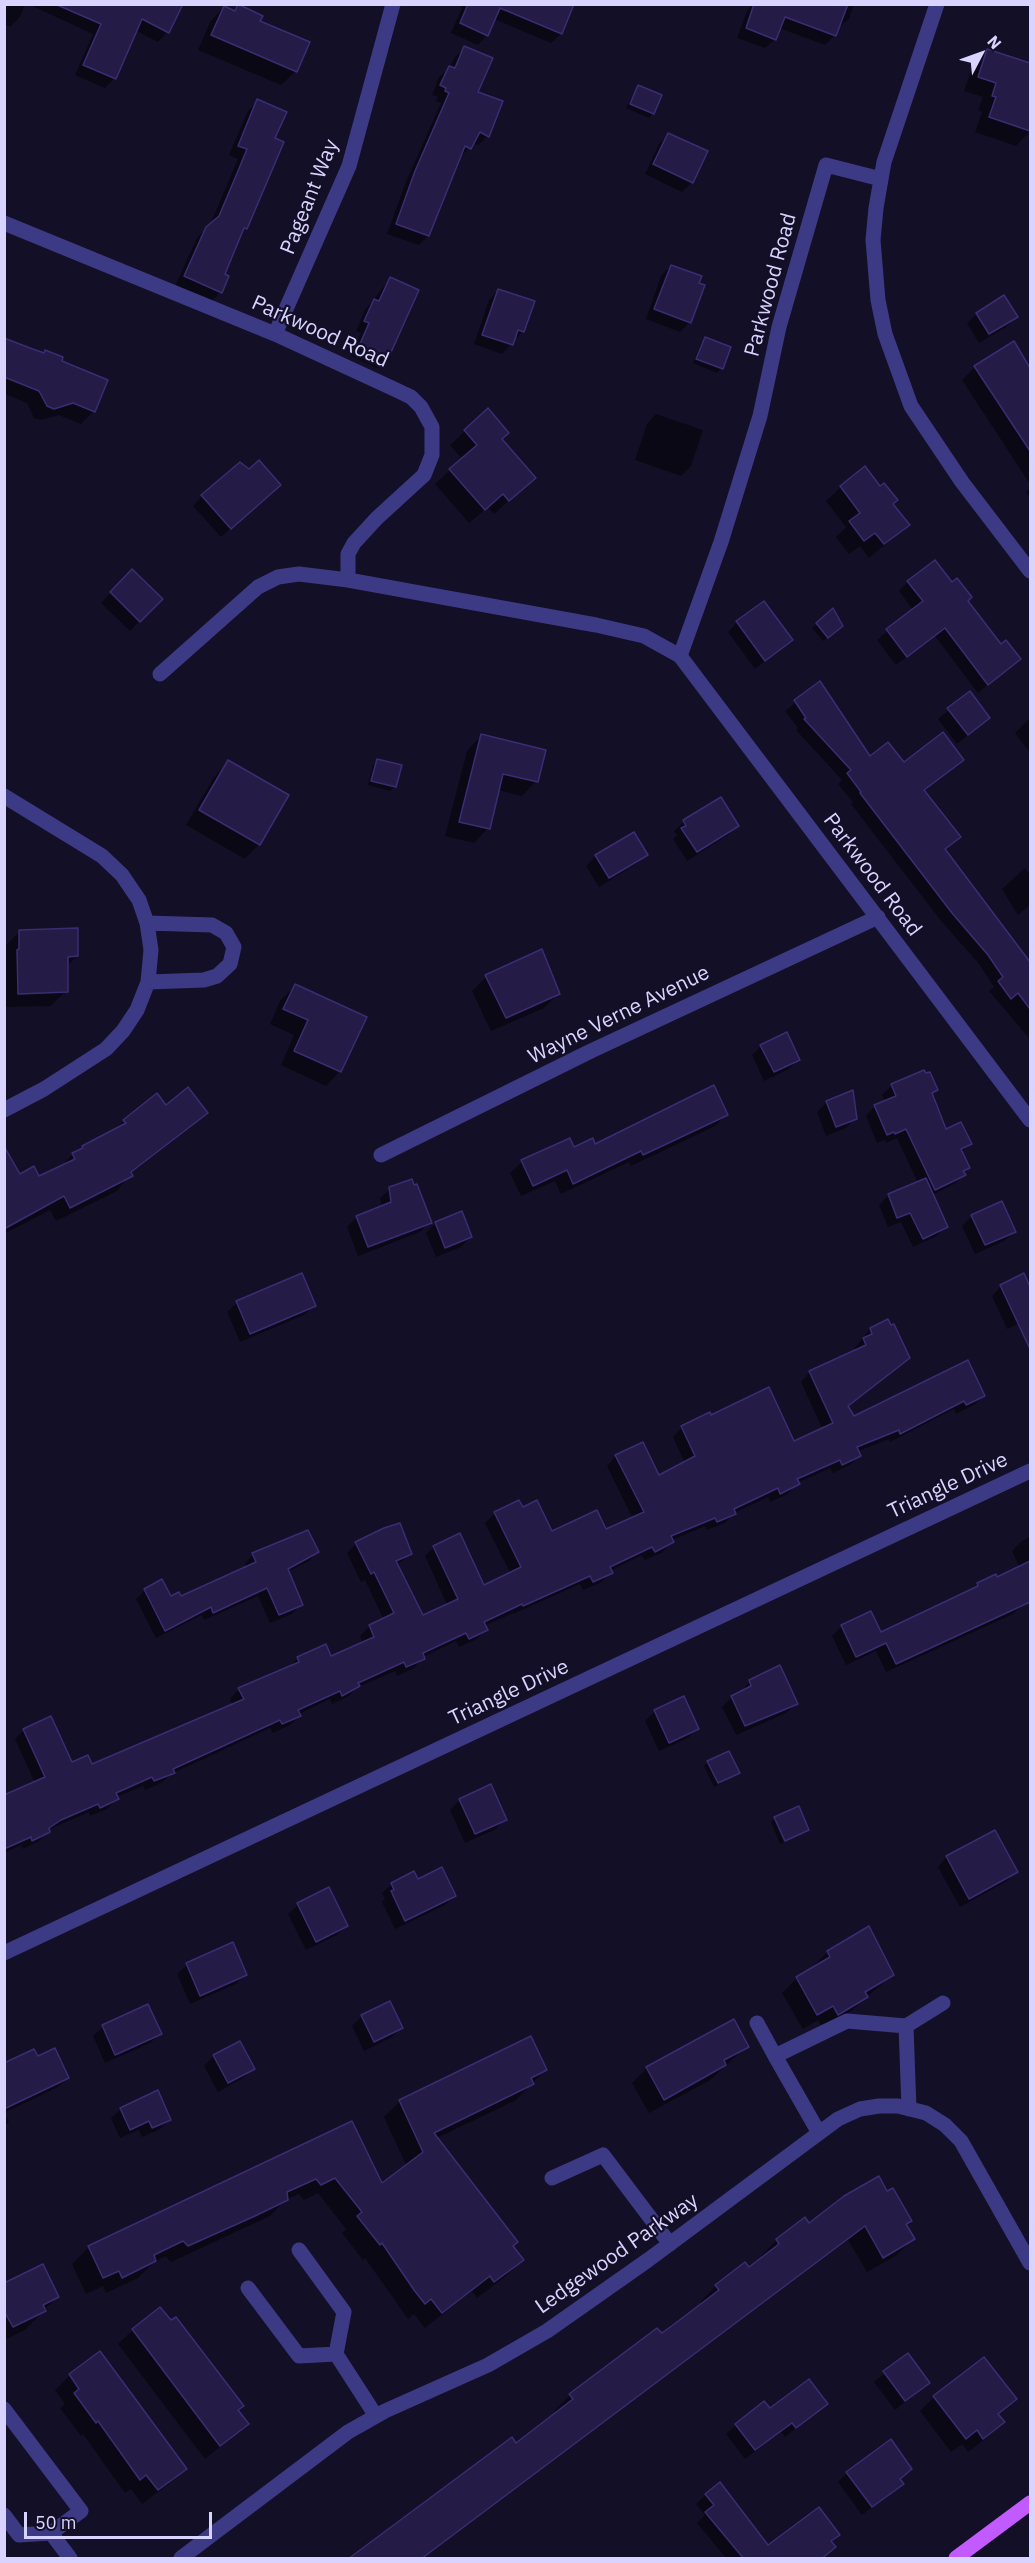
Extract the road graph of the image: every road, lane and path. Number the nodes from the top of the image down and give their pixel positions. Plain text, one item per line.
1 (393, 4) edge
2 (937, 4) edge
3 (881, 178) junction
4 (4, 223) edge
5 (274, 334) junction
6 (1030, 571) edge
7 (348, 580) junction
8 (680, 656) junction
9 (160, 674) dead end
10 (4, 796) edge
11 (878, 917) junction
12 (147, 923) junction
13 (148, 982) junction
14 (4, 1110) edge
15 (1030, 1120) edge
16 (381, 1155) dead end
17 (1030, 1471) edge
18 (4, 1953) edge
19 (943, 2003) dead end
20 (757, 2023) dead end
21 (906, 2026) junction
22 (776, 2056) junction
23 (909, 2109) junction
24 (819, 2133) junction
25 (552, 2178) dead end
26 (670, 2244) junction
27 (299, 2250) dead end
28 (1030, 2263) edge
29 (248, 2288) dead end
30 (336, 2354) junction
31 (4, 2409) edge
32 (376, 2416) junction
33 (1030, 2503) edge
34 (4, 2515) edge
35 (51, 2533) junction
36 (70, 2559) edge
37 (181, 2559) edge
38 (956, 2559) edge

1 - 5 street, Pageant Way
2 - 3 street
3 - 6 street
3 - 8 street, Parkwood Road
4 - 5 street, Parkwood Road
5 - 7 street, Parkwood Road
7 - 8 street, Parkwood Road
7 - 9 street, Parkwood Road
8 - 11 street, Parkwood Road
10 - 12 street
11 - 15 street, Parkwood Road
11 - 16 street, Wayne Verne Avenue
12 - 13 street
12 - 13 street
13 - 14 street
17 - 18 street, Triangle Drive
19 - 21 street
20 - 22 street
21 - 22 street
21 - 23 street
22 - 24 street
23 - 24 street, Ledgewood Parkway
23 - 28 street, Ledgewood Parkway
24 - 26 street, Ledgewood Parkway
25 - 26 street
26 - 32 street, Ledgewood Parkway
27 - 30 street
29 - 30 street
30 - 32 street
31 - 35 street
32 - 37 street, Ledgewood Parkway
33 - 38 main road
34 - 35 street
35 - 36 street

